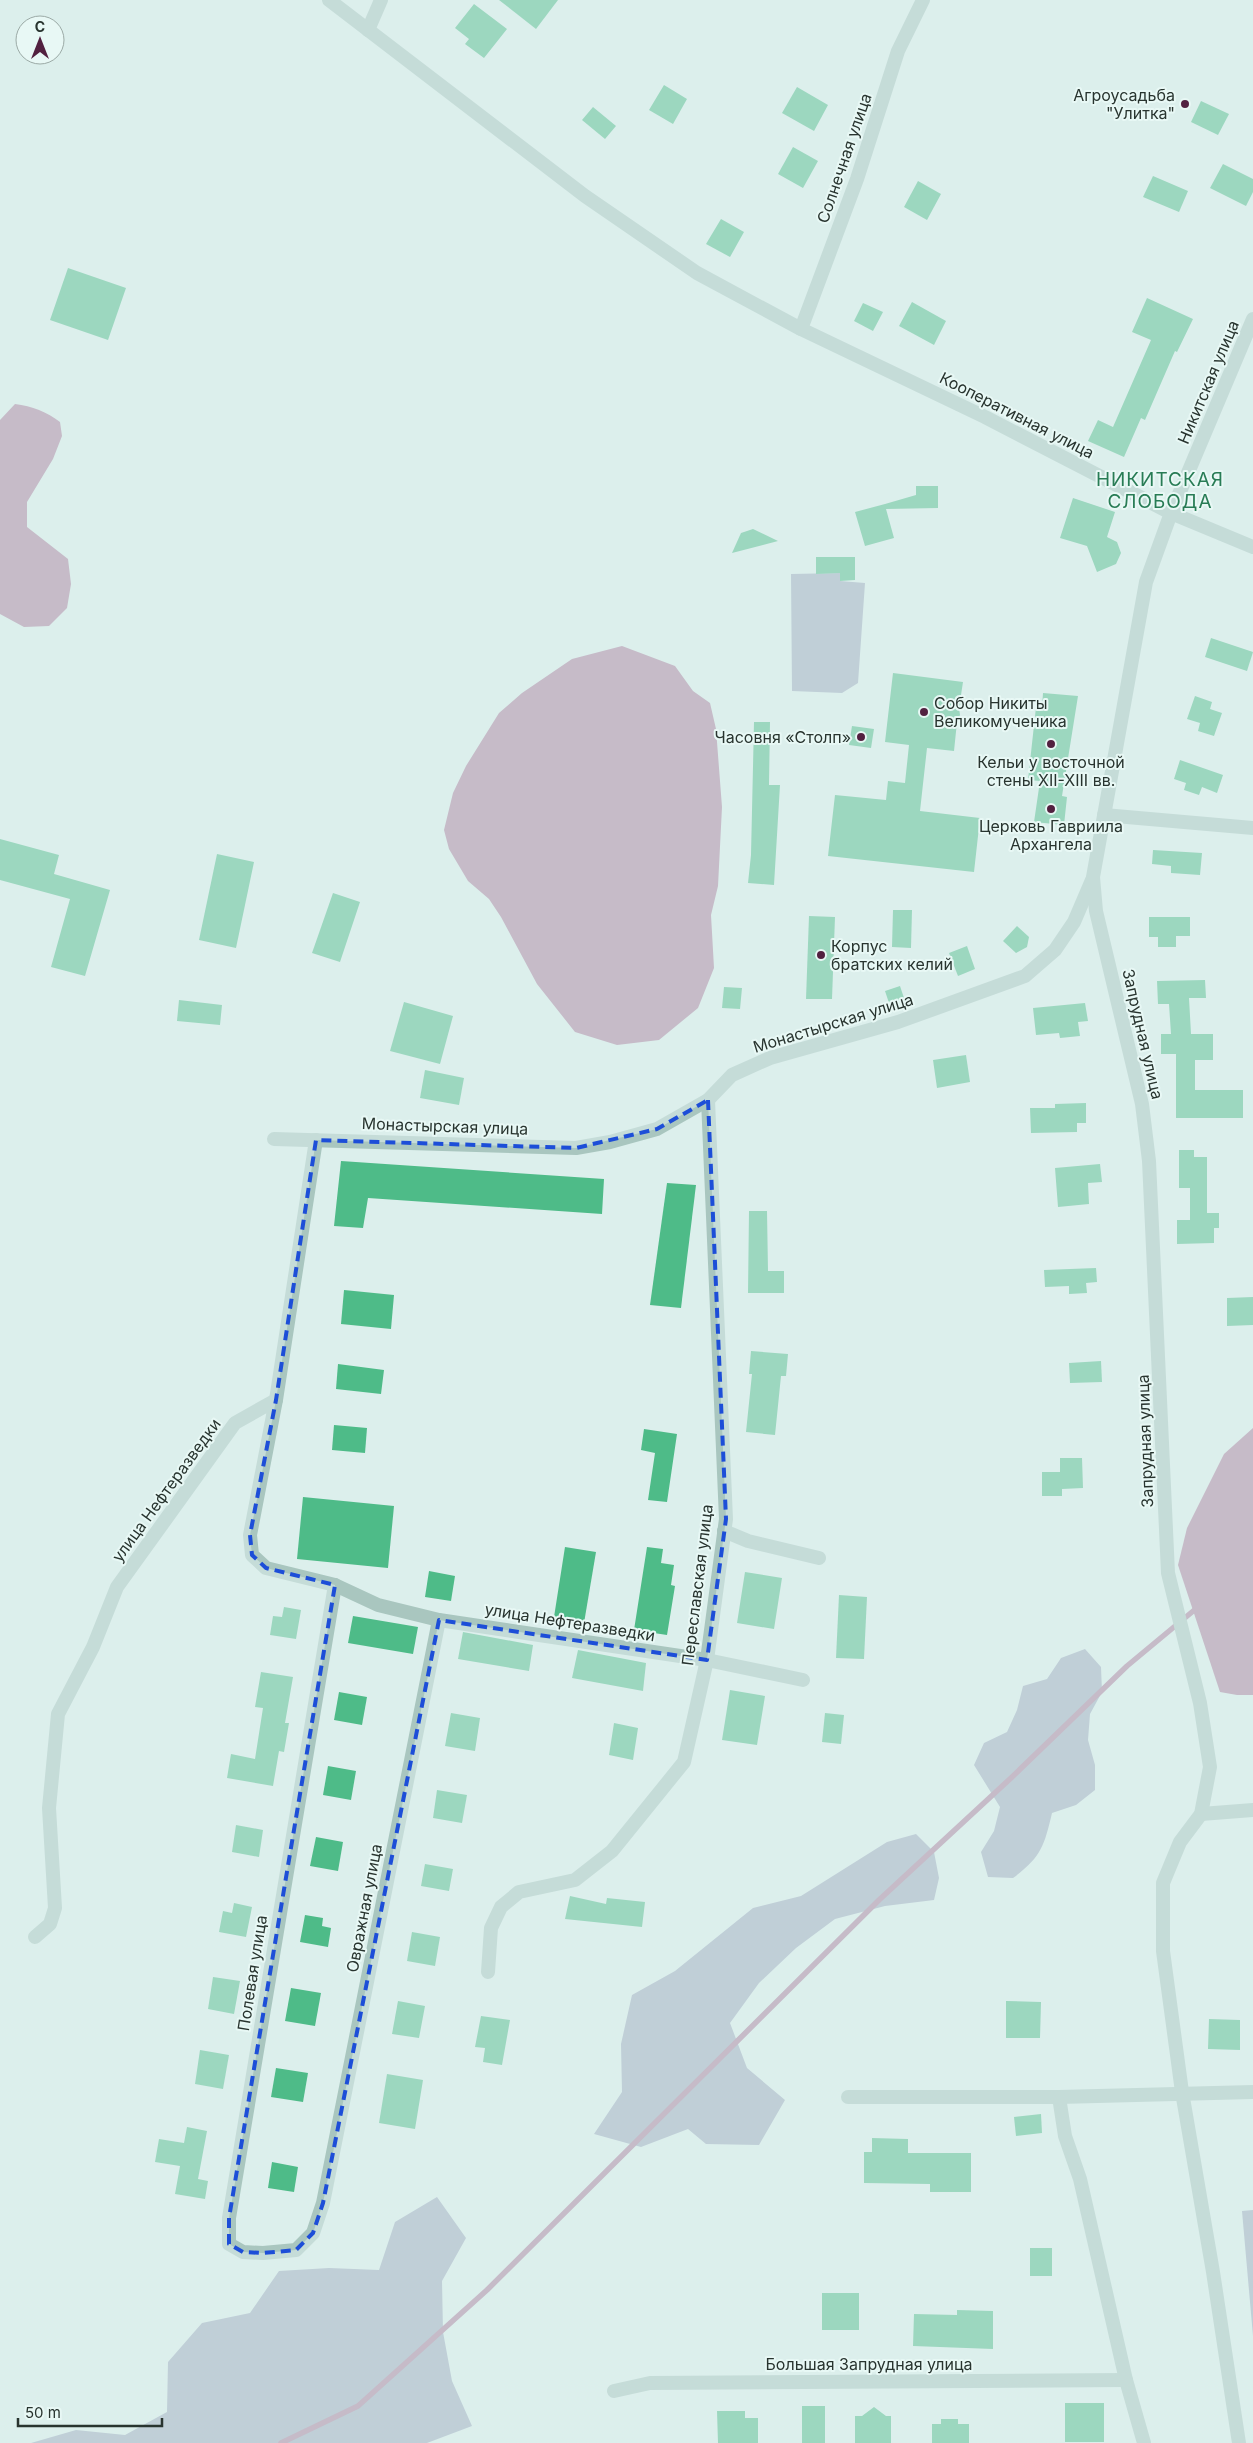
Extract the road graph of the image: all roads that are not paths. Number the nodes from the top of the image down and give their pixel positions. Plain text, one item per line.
1 (329, 0) edge
2 (381, 0) edge
3 (923, 0) edge
4 (368, 30) junction
5 (1253, 319) edge
6 (801, 329) junction
7 (1172, 513) junction
8 (1253, 547) edge
9 (1104, 815) junction
10 (1253, 828) edge
11 (1093, 876) junction
12 (708, 1100) junction
13 (274, 1139) dead end
14 (316, 1140) junction
15 (276, 1400) junction
16 (724, 1531) junction
17 (819, 1558) dead end
18 (335, 1585) junction
19 (439, 1620) junction
20 (707, 1660) junction
21 (803, 1680) dead end
22 (1253, 1810) edge
23 (1201, 1814) junction
24 (35, 1937) dead end
25 (488, 1972) dead end
26 (1182, 2092) junction
27 (1253, 2092) edge
28 (848, 2097) dead end
29 (1059, 2097) junction
30 (323, 2203) joint
31 (1126, 2380) junction
32 (614, 2391) dead end
33 (1144, 2443) edge
34 (1239, 2443) edge

1 - 4 street, Кооперативная улица
2 - 4 street
3 - 6 street, Солнечная улица
4 - 6 street, Кооперативная улица
5 - 7 street, Никитская улица
6 - 7 street, Кооперативная улица
7 - 8 street, Кооперативная улица
7 - 9 street, Запрудная улица
9 - 10 street
9 - 11 street, Запрудная улица
11 - 12 street, Монастырская улица
11 - 23 street, Запрудная улица
12 - 14 street, Монастырская улица
12 - 16 street, Переславская улица
13 - 14 street, Монастырская улица
14 - 15 street
15 - 18 street, улица Нефтеразведки
15 - 24 street, улица Нефтеразведки
16 - 17 street
16 - 20 street, Переславская улица
18 - 19 street, улица Нефтеразведки
18 - 30 street, Полевая улица
19 - 20 street, улица Нефтеразведки
19 - 30 street, Овражная улица
20 - 21 street, улица Нефтеразведки
20 - 25 street, Переславская улица
22 - 23 street
23 - 26 street
26 - 27 street
26 - 29 street
26 - 34 street
28 - 29 street
29 - 31 street
31 - 32 street, Большая Запрудная улица
31 - 33 street

